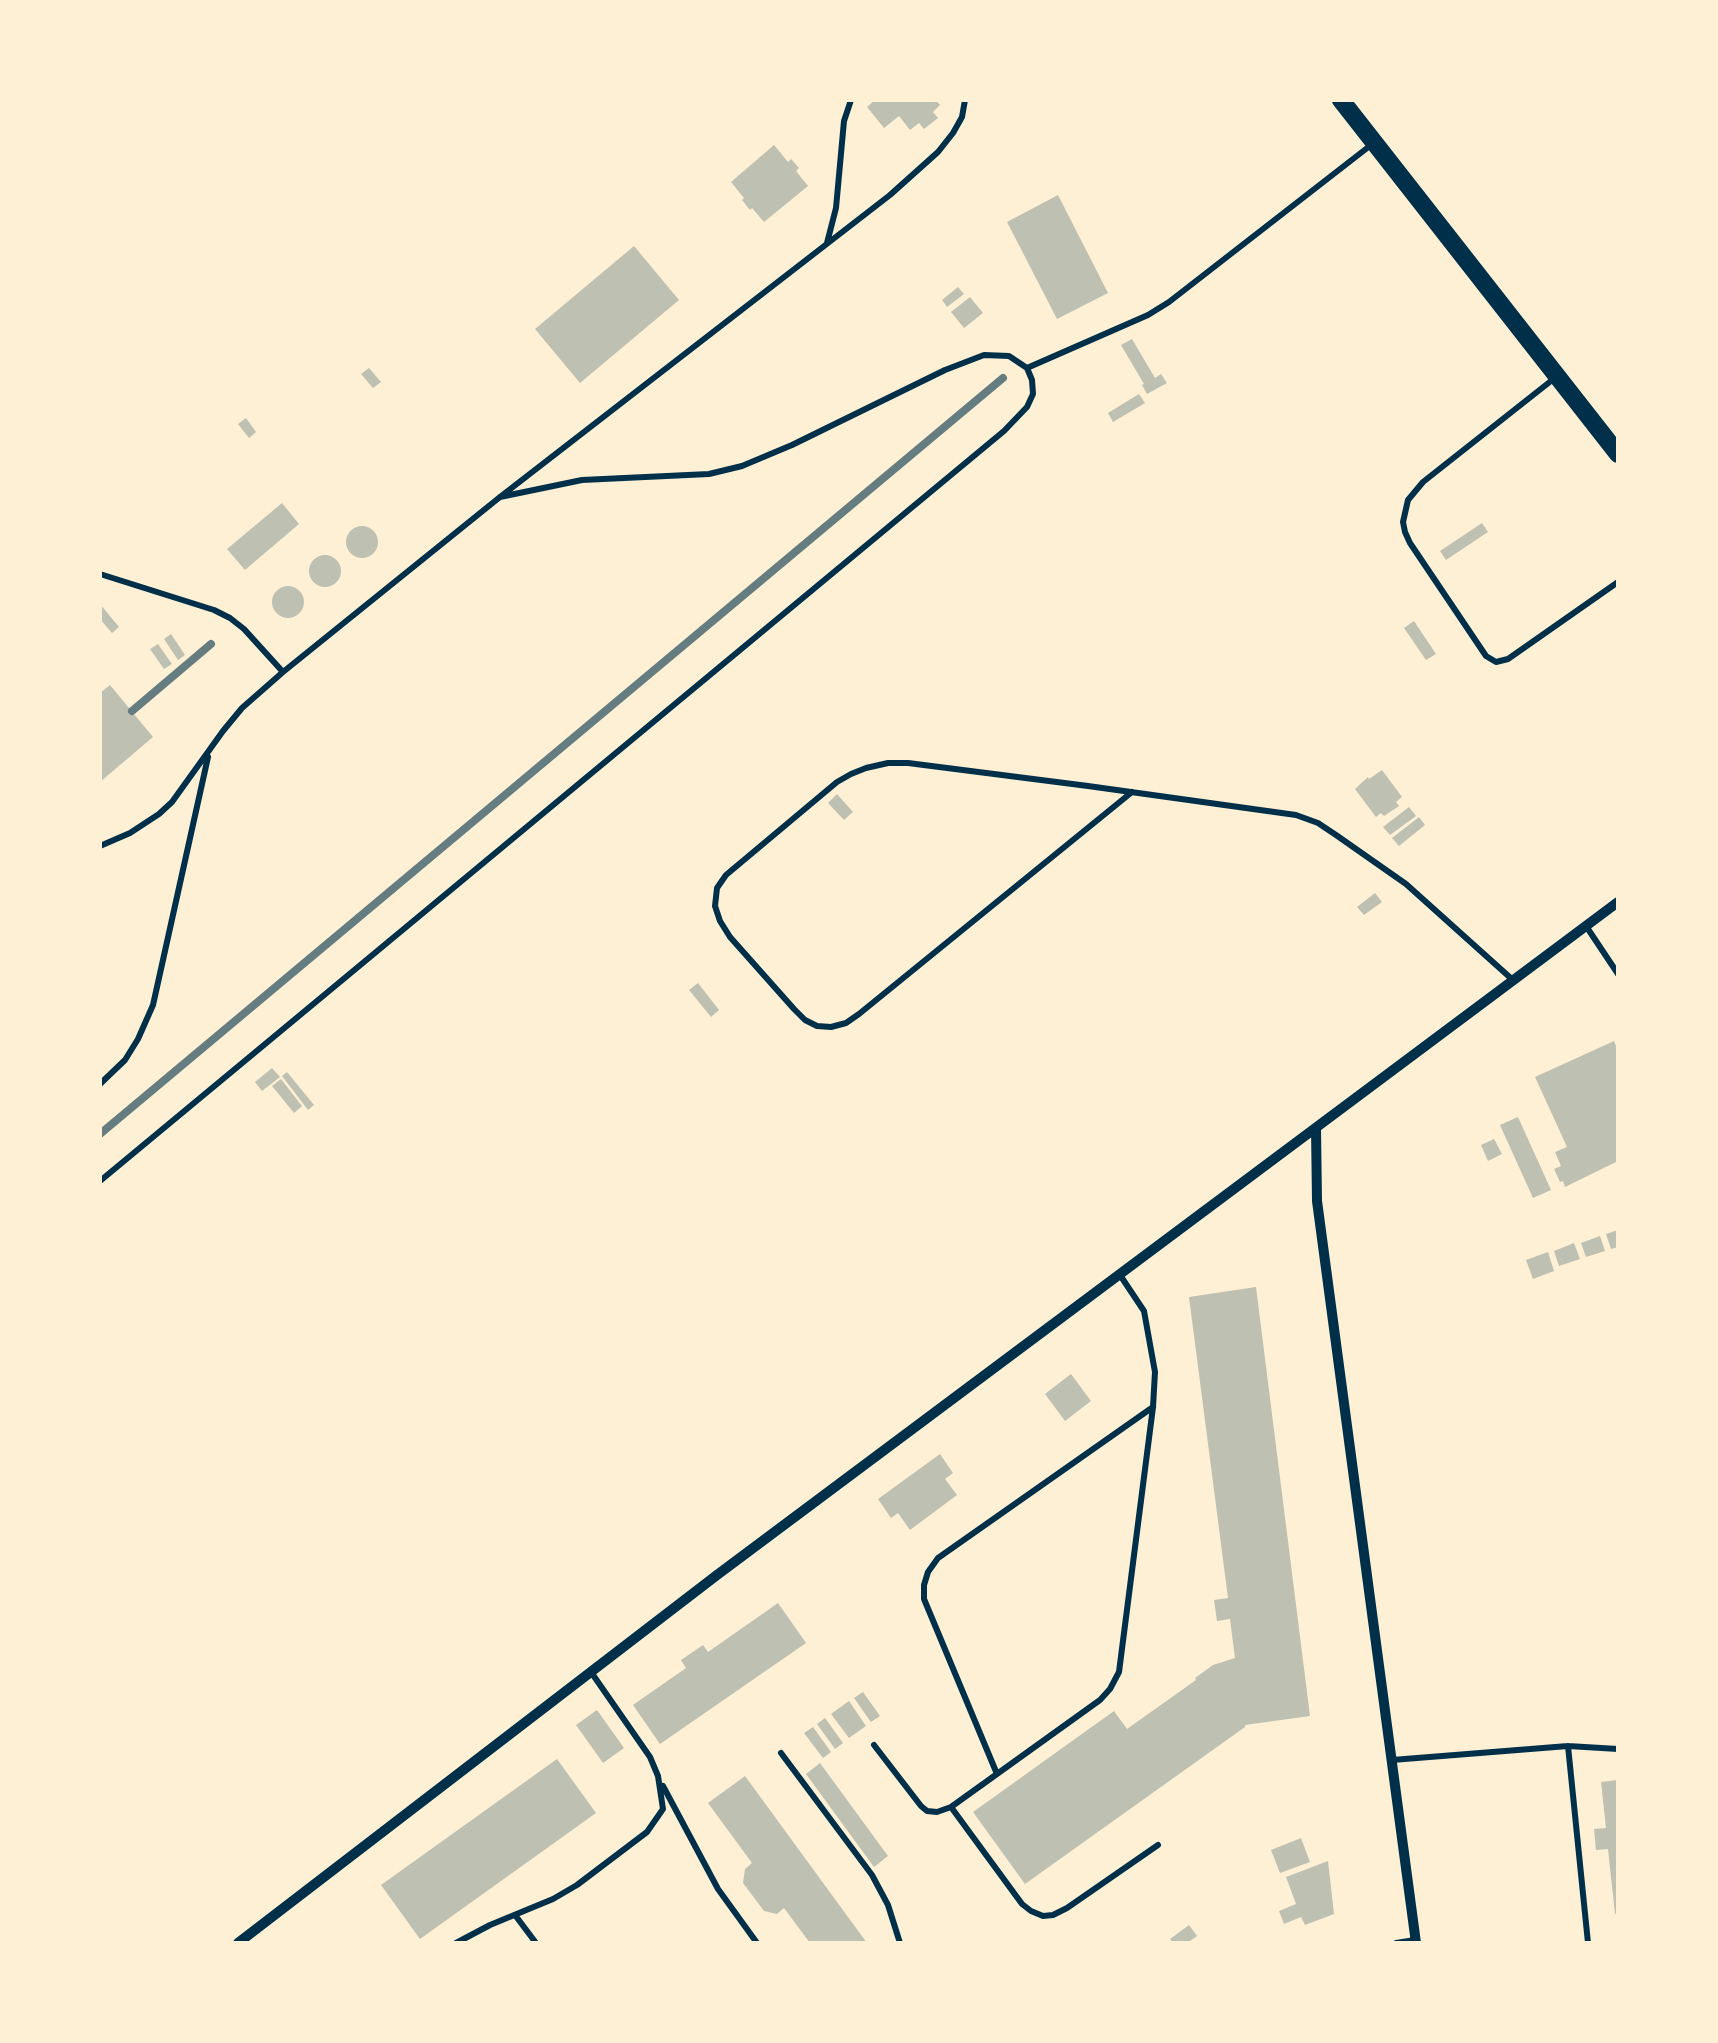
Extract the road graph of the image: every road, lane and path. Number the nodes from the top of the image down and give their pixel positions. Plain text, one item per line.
1 (851, 100) edge
2 (965, 100) edge
3 (1342, 100) edge
4 (1374, 142) junction
5 (826, 244) junction
6 (1026, 368) junction
7 (1557, 376) junction
8 (1618, 454) edge
9 (500, 497) junction
10 (100, 574) edge
11 (1618, 582) edge
12 (283, 672) junction
13 (210, 751) junction
14 (1132, 792) junction
15 (100, 846) edge
16 (1618, 902) edge
17 (1586, 926) junction
18 (1618, 974) edge
19 (1514, 981) junction
20 (100, 1084) edge
21 (1316, 1128) junction
22 (100, 1181) edge
23 (1120, 1274) junction
24 (1153, 1407) junction
25 (591, 1672) junction
26 (874, 1745) dead end
27 (1568, 1746) junction
28 (1618, 1749) edge
29 (781, 1753) dead end
30 (1392, 1760) junction
31 (997, 1774) junction
32 (658, 1776) junction
33 (951, 1807) junction
34 (1158, 1844) dead end
35 (515, 1915) junction
36 (1415, 1941) edge
37 (238, 1943) edge
38 (456, 1943) edge
39 (536, 1943) edge
40 (758, 1943) edge
41 (900, 1943) edge
42 (1396, 1943) edge
43 (1588, 1943) edge

1 - 5 lane
2 - 5 lane
3 - 4 main road
4 - 6 lane
4 - 7 main road
5 - 9 lane
6 - 9 lane
6 - 22 lane
7 - 8 main road
7 - 11 lane
9 - 12 lane
10 - 12 lane
12 - 13 lane
13 - 15 lane
13 - 20 lane
14 - 14 lane
14 - 19 lane
16 - 17 street
17 - 18 lane
17 - 19 street
19 - 21 street
21 - 23 street
21 - 30 street
23 - 24 lane
23 - 25 street
24 - 31 lane
24 - 31 lane
25 - 32 lane
25 - 37 street
26 - 33 lane
27 - 28 lane
27 - 30 lane
27 - 43 lane
29 - 41 lane
30 - 36 street
31 - 33 lane
32 - 35 lane
32 - 40 lane
33 - 34 lane
35 - 38 lane
35 - 39 lane
36 - 42 lane

